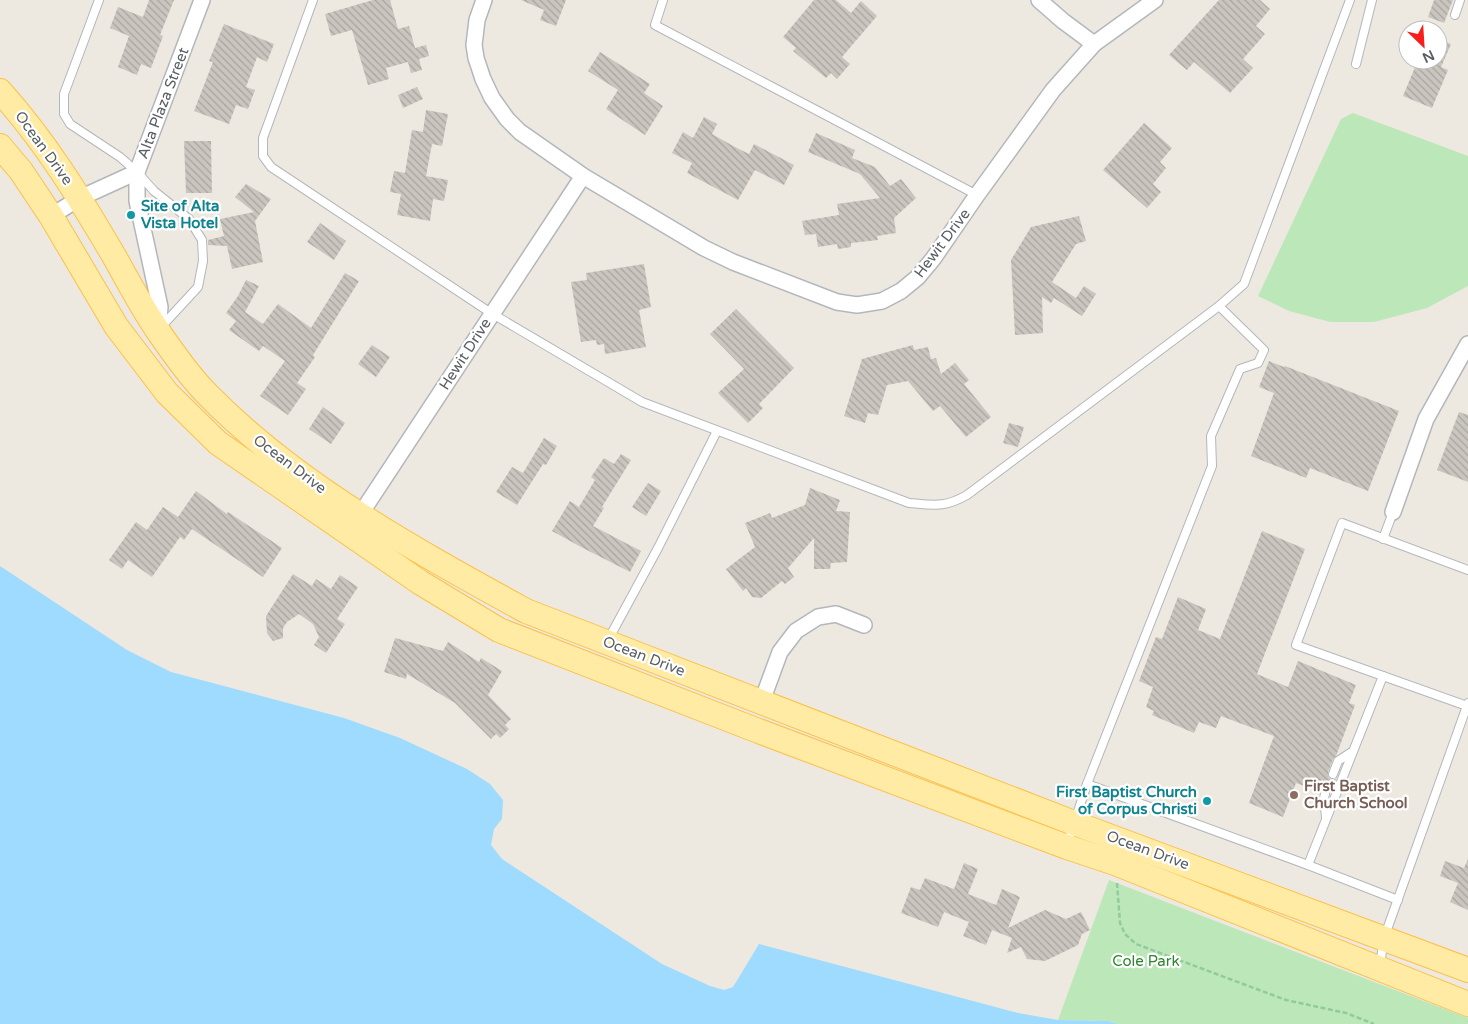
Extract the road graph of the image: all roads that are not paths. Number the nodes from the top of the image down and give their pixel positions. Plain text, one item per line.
1 (99, 0) edge
2 (202, 0) edge
3 (313, 0) edge
4 (484, 0) edge
5 (663, 0) edge
6 (1039, 0) edge
7 (1155, 0) edge
8 (1350, 0) edge
9 (1372, 0) edge
10 (1460, 0) edge
11 (1455, 15) dead end
12 (1094, 44) junction
13 (1356, 64) dead end
14 (0, 91) edge
15 (0, 146) edge
16 (137, 172) junction
17 (583, 176) junction
18 (976, 195) junction
19 (80, 198) junction
20 (51, 216) junction
21 (1219, 306) junction
22 (491, 313) junction
23 (158, 331) junction
24 (1468, 344) edge
25 (132, 349) junction
26 (717, 431) junction
27 (1393, 512) joint
28 (355, 524) junction
29 (1383, 538) junction
30 (1468, 570) edge
31 (864, 625) dead end
32 (607, 642) junction
33 (1383, 676) junction
34 (762, 702) junction
35 (1468, 705) edge
36 (1353, 750) junction
37 (1333, 774) dead end
38 (1087, 784) junction
39 (1325, 794) dead end
40 (1326, 819) junction
41 (1074, 823) junction
42 (1067, 847) junction
43 (1308, 865) junction
44 (1398, 900) junction
45 (1384, 938) junction
46 (1379, 969) junction
47 (1468, 970) edge
48 (1468, 1004) edge

1 - 16 lane
2 - 16 street, Alta Plaza Street
3 - 22 lane
4 - 17 street, Hewit Drive
5 - 18 lane
6 - 12 street
7 - 12 street, Hewit Drive
8 - 21 lane
9 - 13 lane
10 - 11 lane
12 - 18 street, Hewit Drive
14 - 19 main road, Ocean Drive
15 - 20 main road, Ocean Drive
16 - 19 street, Alta Plaza Street
16 - 23 street
16 - 23 lane
17 - 18 street, Hewit Drive
17 - 22 street, Hewit Drive
19 - 20 street, Alta Plaza Street
19 - 23 main road, Ocean Drive
20 - 25 main road, Ocean Drive
21 - 26 lane
21 - 38 lane
22 - 26 lane
22 - 28 street, Hewit Drive
23 - 25 main road
23 - 28 main road, Ocean Drive
24 - 27 street
25 - 28 main road, Ocean Drive
26 - 32 lane
27 - 29 lane
28 - 32 main road, Ocean Drive
28 - 42 main road, Ocean Drive
29 - 30 lane
29 - 33 lane
31 - 34 street
32 - 34 main road, Ocean Drive
33 - 35 lane
33 - 36 lane
34 - 41 main road, Ocean Drive
35 - 44 lane
36 - 37 lane
36 - 40 lane
38 - 41 lane
38 - 43 lane
39 - 40 lane
40 - 43 lane
41 - 42 lane
41 - 45 main road, Ocean Drive
42 - 46 main road, Ocean Drive
43 - 44 lane
44 - 45 lane
45 - 46 lane
45 - 47 main road, Ocean Drive
46 - 48 main road, Ocean Drive

